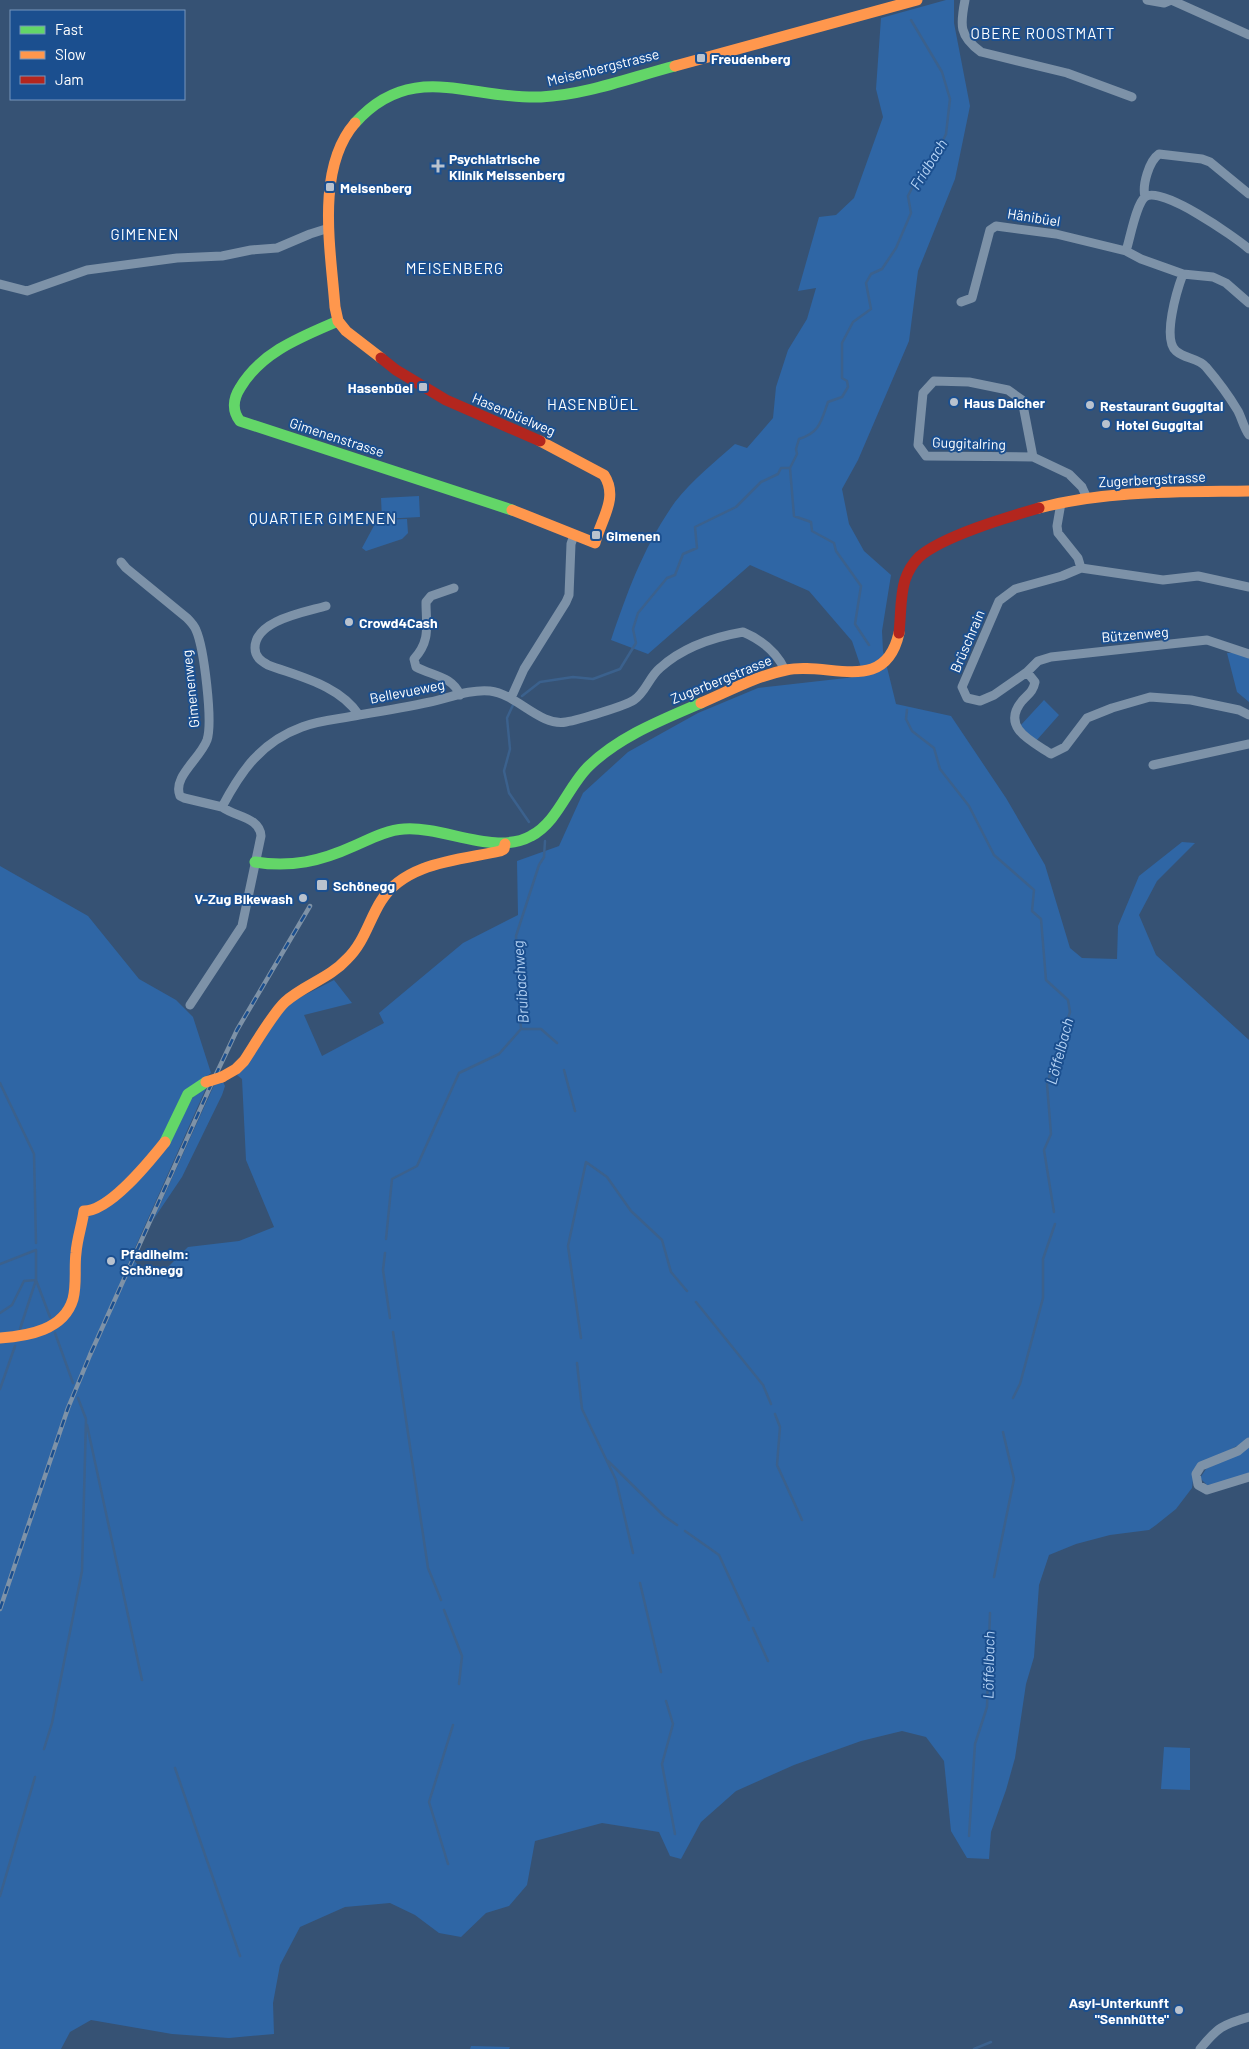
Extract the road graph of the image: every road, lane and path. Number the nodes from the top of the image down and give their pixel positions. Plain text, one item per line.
1 (917, 0) edge
2 (965, 0) edge
3 (1147, 0) edge
4 (1171, 0) edge
5 (1249, 35) edge
6 (1132, 97) dead end
7 (1249, 194) edge
8 (1145, 197) junction
9 (330, 228) junction
10 (1249, 249) edge
11 (1126, 251) junction
12 (1183, 274) junction
13 (0, 284) edge
14 (961, 302) dead end
15 (1249, 304) edge
16 (338, 321) junction
17 (1249, 435) edge
18 (1033, 458) junction
19 (1249, 491) edge
20 (1087, 498) junction
21 (1061, 503) junction
22 (574, 535) junction
23 (121, 562) dead end
24 (1081, 568) junction
25 (1249, 587) edge
26 (454, 588) dead end
27 (326, 606) dead end
28 (1249, 654) edge
29 (785, 670) junction
30 (1027, 672) junction
31 (460, 695) junction
32 (511, 698) junction
33 (359, 715) junction
34 (1249, 715) edge
35 (1249, 744) edge
36 (1153, 765) dead end
37 (222, 807) junction
38 (505, 844) junction
39 (255, 862) junction
40 (190, 1005) dead end
41 (0, 1338) edge
42 (1249, 1442) edge
43 (1249, 1477) edge
44 (1249, 2017) edge
45 (1200, 2049) edge

1 - 9 street, Meisenbergstrasse
2 - 6 street
3 - 4 street
4 - 5 street
7 - 8 street
8 - 10 street
8 - 11 street
9 - 13 street
9 - 16 street, Meisenbergstrasse
11 - 12 street, Hänibüel
11 - 14 street, Hänibüel
12 - 15 street, Hänibüel
12 - 17 street
16 - 22 street, Hasenbüelweg
16 - 22 street, Gimenenstrasse
18 - 18 street, Guggitalring
18 - 20 street, Guggitalring
19 - 20 street, Zugerbergstrasse
20 - 21 street, Zugerbergstrasse
21 - 24 street
21 - 29 street, Zugerbergstrasse
22 - 32 street
23 - 37 street, Gimenenweg
24 - 25 street
24 - 30 street, Brüschrain
26 - 31 street, Bellevueweg
27 - 33 street, Bellevueweg
28 - 30 street, Bützenweg
29 - 32 street, Bellevueweg
29 - 38 street, Zugerbergstrasse
30 - 34 street
31 - 32 street, Bellevueweg
31 - 33 street, Bellevueweg
33 - 37 street, Bellevueweg
35 - 36 street
37 - 39 street
38 - 39 street
38 - 41 street, bridge
39 - 40 street
42 - 43 street
44 - 45 street

